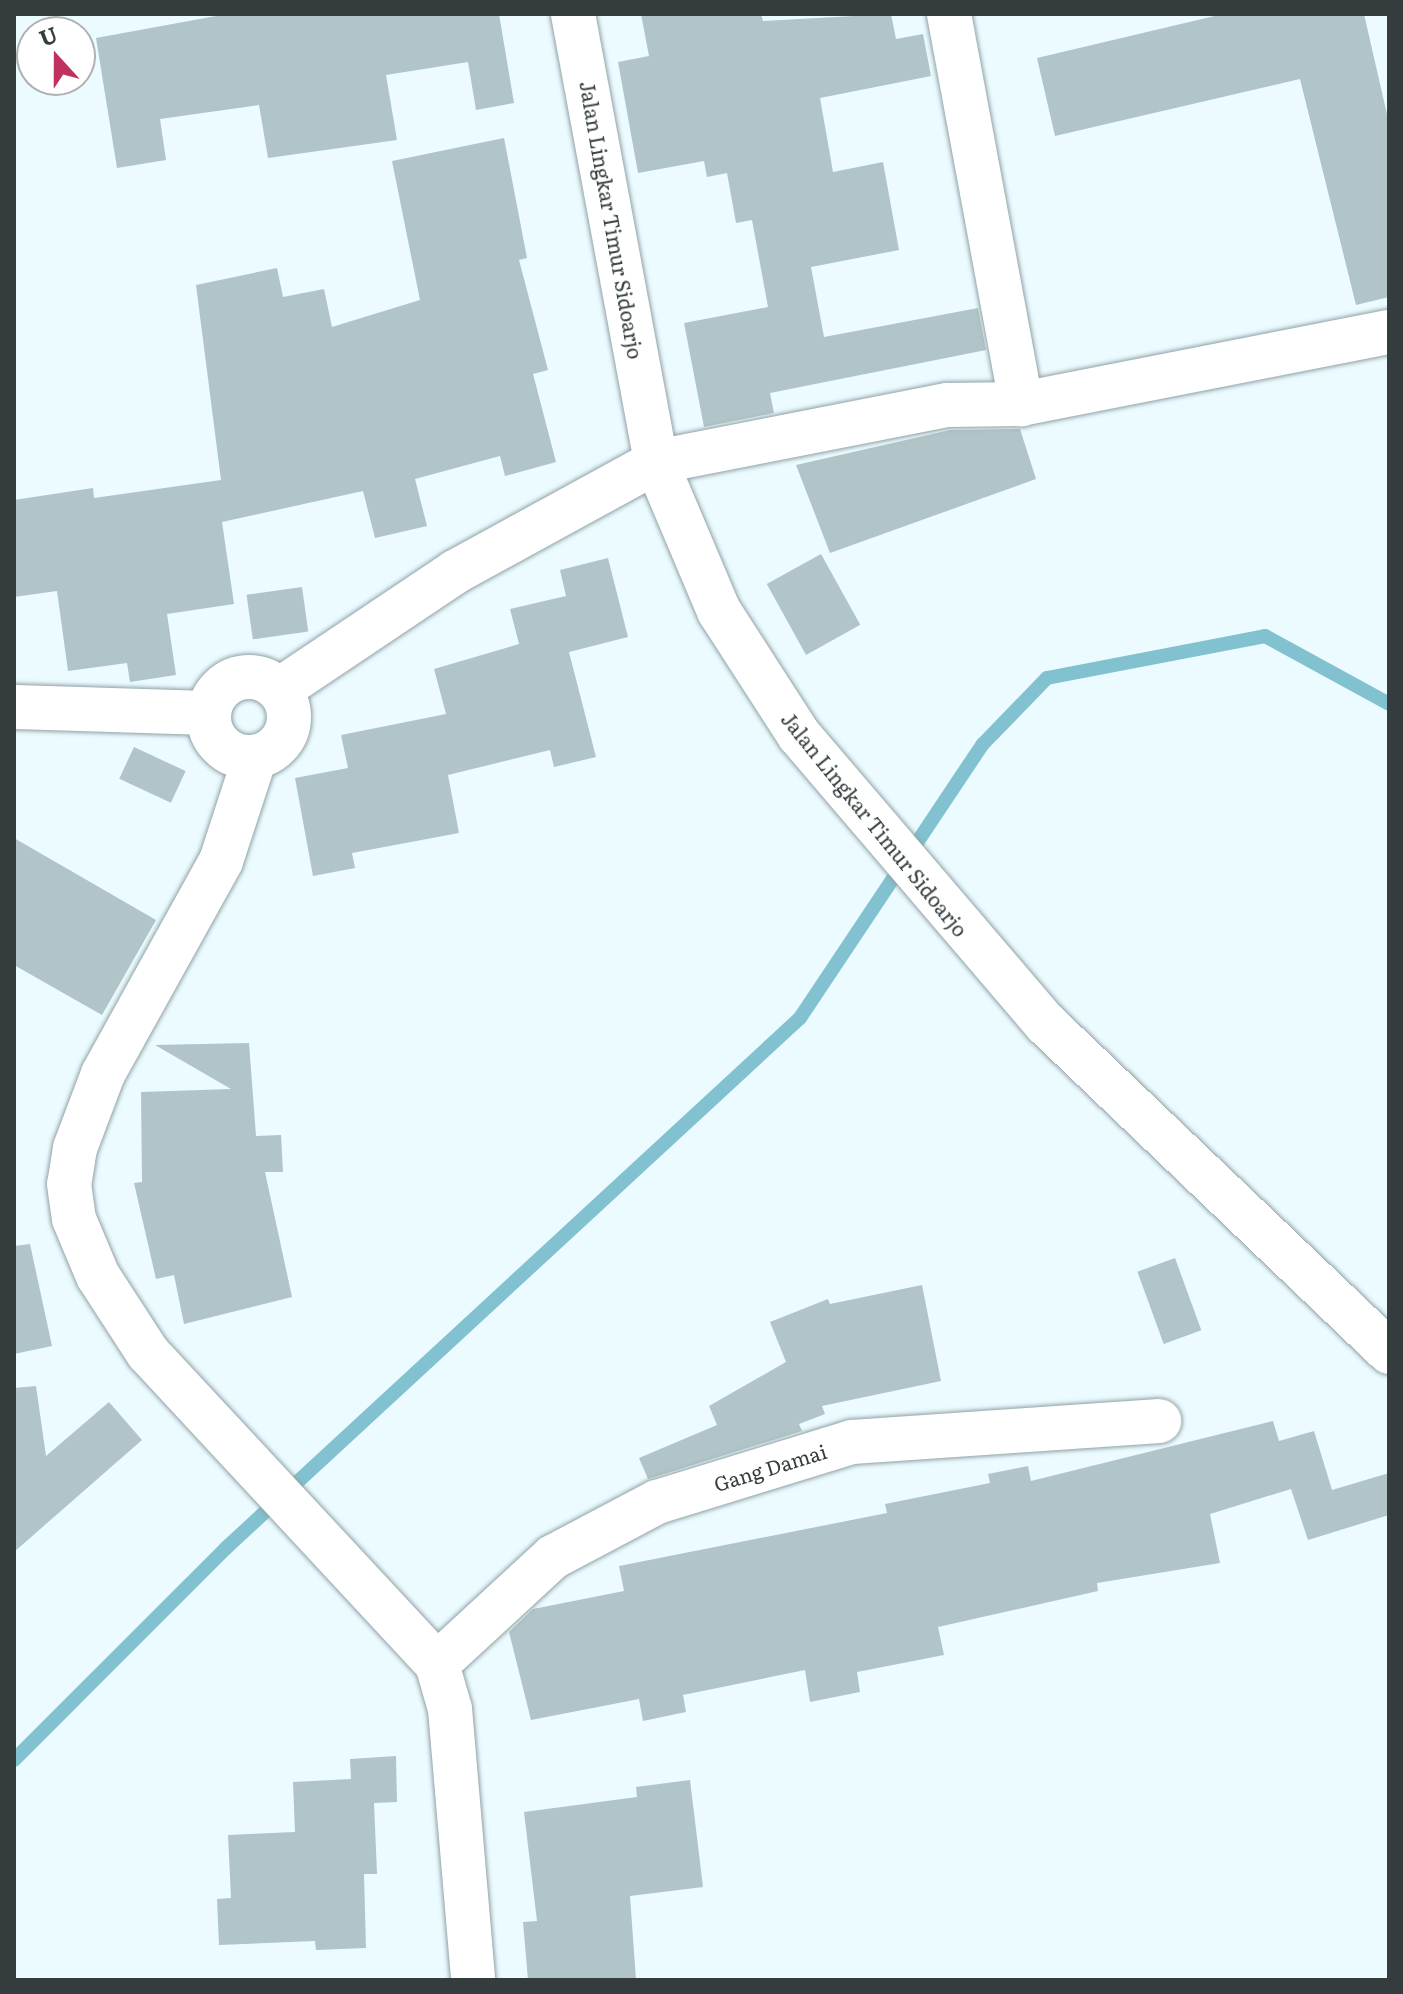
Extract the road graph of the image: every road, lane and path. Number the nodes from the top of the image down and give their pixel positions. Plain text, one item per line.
1 (573, 14) edge
2 (949, 14) edge
3 (1389, 332) edge
4 (1021, 404) junction
5 (656, 462) junction
6 (279, 690) junction
7 (14, 707) edge
8 (209, 713) junction
9 (255, 757) junction
10 (1389, 1352) edge
11 (1159, 1421) dead end
12 (429, 1652) junction
13 (473, 1980) edge

1 - 5 street, Jalan Lingkar Timur Sidoarjo
2 - 4 street
3 - 4 street
4 - 5 street
5 - 6 street
5 - 10 street, Jalan Lingkar Timur Sidoarjo
6 - 8 street
6 - 9 street
7 - 8 street
8 - 9 street
9 - 12 street
11 - 12 street, Gang Damai
12 - 13 street

